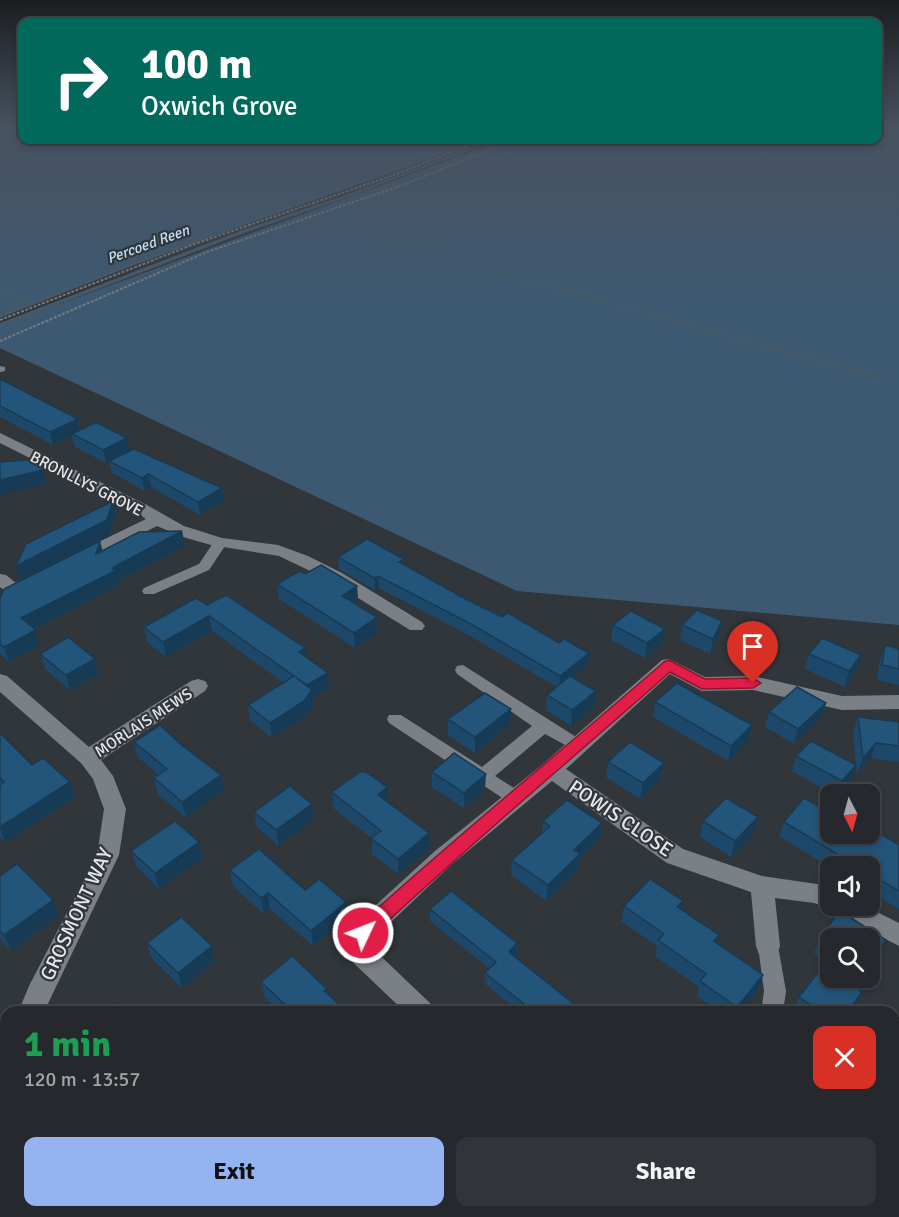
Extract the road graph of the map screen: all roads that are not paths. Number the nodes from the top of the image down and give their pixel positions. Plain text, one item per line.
1 (0, 437) edge
2 (18, 447) junction
3 (0, 454) edge
4 (156, 520) junction
5 (220, 543) junction
6 (70, 564) edge
7 (0, 579) edge
8 (149, 591) dead end
9 (0, 600) edge
10 (416, 626) dead end
11 (463, 670) dead end
12 (0, 681) edge
13 (198, 686) dead end
14 (899, 702) edge
15 (396, 719) dead end
16 (544, 726) junction
17 (578, 746) junction
18 (88, 758) junction
19 (551, 770) junction
20 (483, 776) junction
21 (516, 798) junction
22 (762, 886) junction
23 (820, 895) edge
24 (862, 916) edge
25 (899, 935) edge
26 (768, 946) joint
27 (34, 1006) edge
28 (416, 1006) edge
29 (772, 1006) edge

1 - 2 street, BRONLLYS GROVE
2 - 3 street
2 - 4 street, BRONLLYS GROVE
4 - 5 street, BRONLLYS GROVE
4 - 6 street
5 - 8 lane
5 - 10 street, BRONLLYS GROVE
7 - 9 street
11 - 16 lane
12 - 18 street, GROSMONT WAY
13 - 18 street, MORLAIS MEWS
14 - 17 street
15 - 20 lane
16 - 17 lane
16 - 20 lane
17 - 19 street
18 - 27 street, GROSMONT WAY
19 - 21 street
19 - 22 street, POWIS CLOSE
20 - 21 lane
21 - 28 street
22 - 23 street, POWIS CLOSE
22 - 26 street
24 - 25 street
26 - 29 lane

